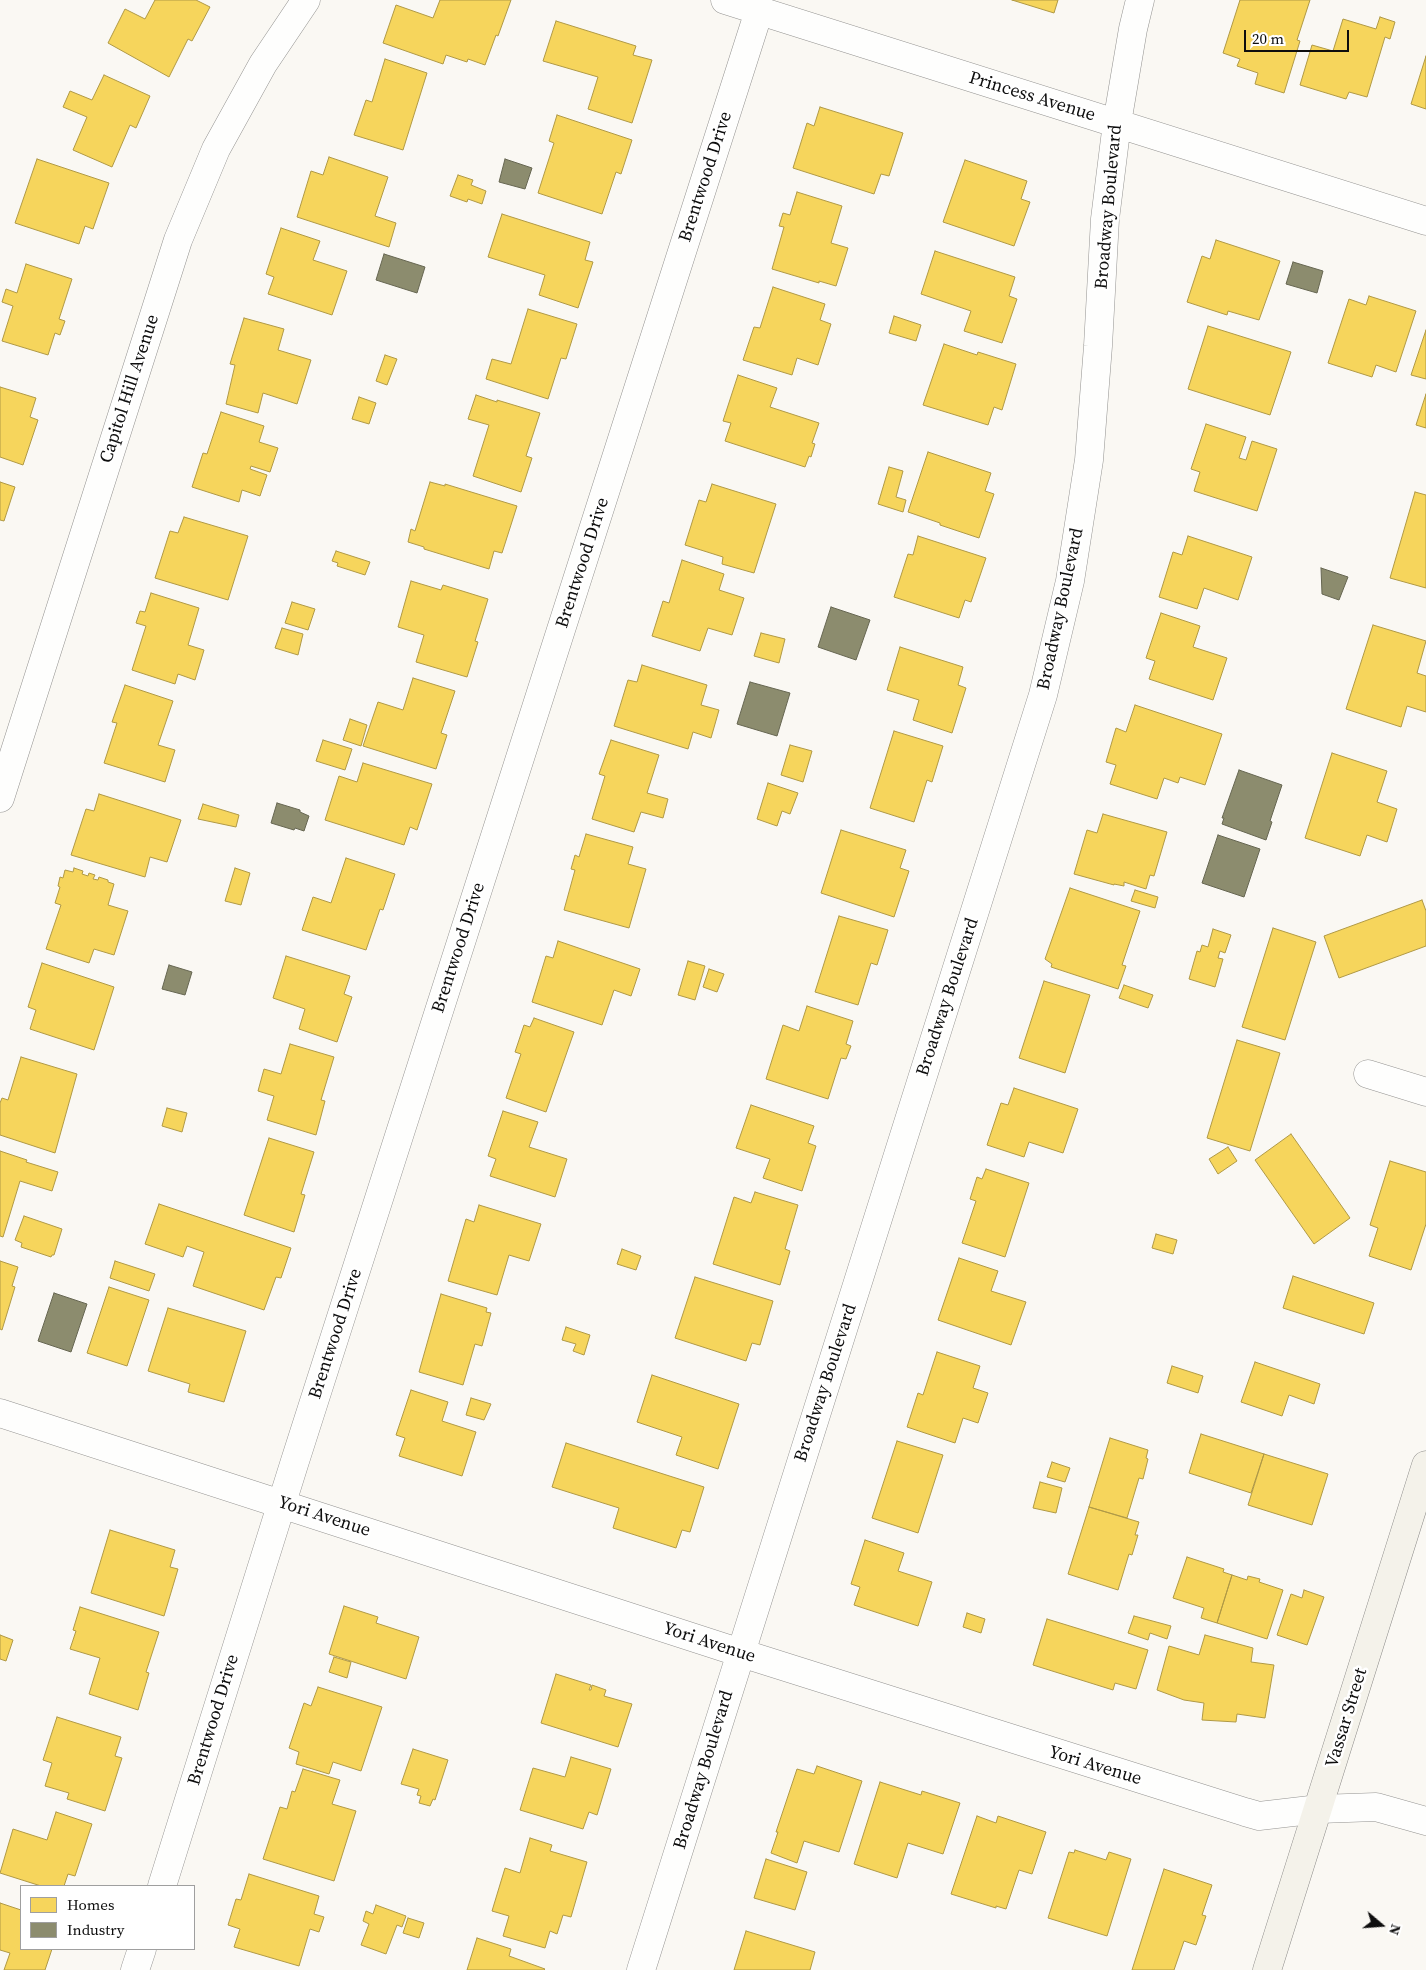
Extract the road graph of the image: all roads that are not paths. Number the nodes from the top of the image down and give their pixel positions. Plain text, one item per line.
1 (306, 0) edge
2 (725, 0) edge
3 (1140, 0) edge
4 (759, 11) junction
5 (1116, 123) junction
6 (1426, 221) edge
7 (0, 798) edge
8 (1368, 1074) dead end
9 (1426, 1092) edge
10 (0, 1413) edge
11 (1426, 1465) edge
12 (282, 1504) junction
13 (741, 1653) junction
14 (1319, 1810) junction
15 (1426, 1821) edge
16 (162, 1885) edge
17 (142, 1950) edge
18 (135, 1970) edge
19 (641, 1970) edge
20 (1267, 1970) edge

1 - 7 street, Capitol Hill Avenue
2 - 4 street, Princess Avenue
3 - 5 street, Broadway Boulevard
4 - 5 street, Princess Avenue
4 - 12 street, Brentwood Drive
5 - 6 street, Princess Avenue
5 - 13 street, Broadway Boulevard
8 - 9 street
10 - 12 street, Yori Avenue
11 - 14 street, Vassar Street
12 - 13 street, Yori Avenue
12 - 16 street, Brentwood Drive
13 - 14 street, Yori Avenue
13 - 19 street, Broadway Boulevard
14 - 15 street, Yori Avenue
14 - 20 street, Vassar Street
17 - 18 street

